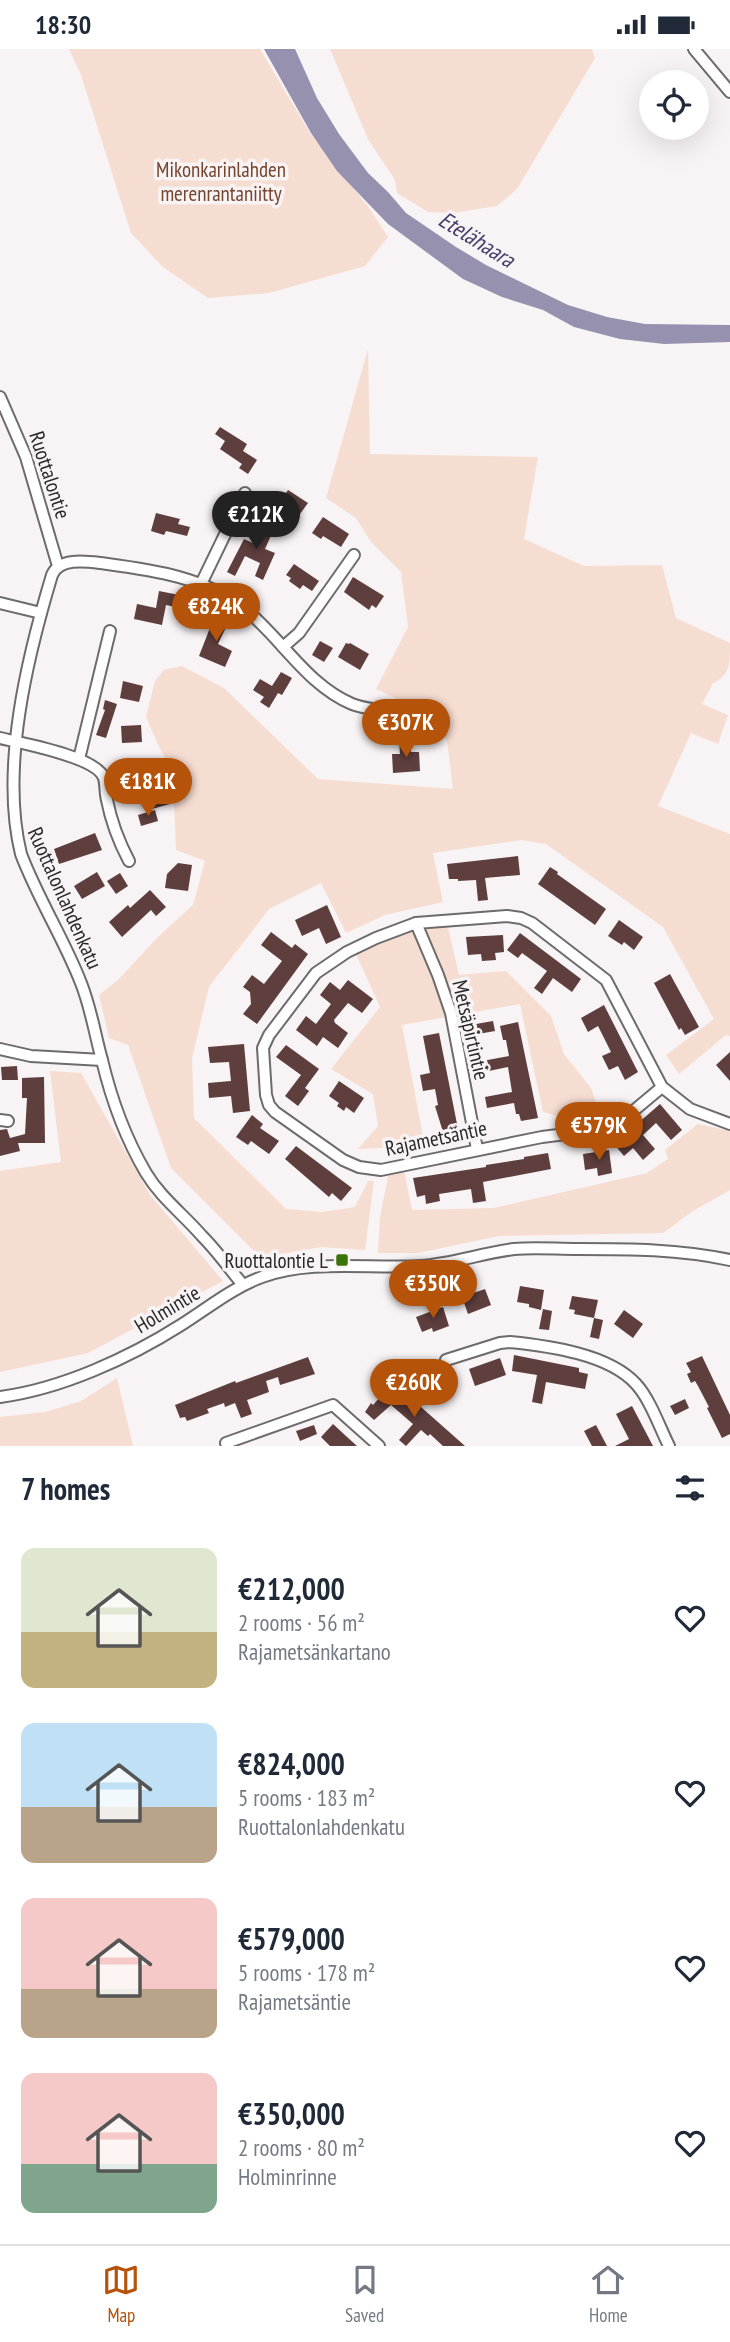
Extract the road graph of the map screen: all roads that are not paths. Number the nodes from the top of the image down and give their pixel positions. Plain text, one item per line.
1 (694, 49) edge
2 (730, 92) edge
3 (0, 397) edge
4 (245, 493) dead end
5 (354, 555) dead end
6 (58, 566) junction
7 (201, 584) junction
8 (0, 603) edge
9 (41, 613) junction
10 (110, 631) dead end
11 (284, 647) junction
12 (383, 711) dead end
13 (5, 739) edge
14 (79, 759) junction
15 (128, 861) dead end
16 (416, 923) junction
17 (0, 1049) edge
18 (102, 1060) junction
19 (662, 1087) junction
20 (730, 1124) edge
21 (477, 1149) junction
22 (730, 1260) edge
23 (243, 1285) junction
24 (446, 1360) dead end
25 (0, 1397) edge
26 (227, 1446) edge
27 (379, 1446) edge
28 (669, 1446) edge

1 - 2 street
3 - 6 street, Ruottalontie
4 - 7 street
5 - 11 street
6 - 7 street
6 - 9 street, Ruottalonlahdenkatu
7 - 11 street
8 - 9 street
9 - 13 street, Ruottalonlahdenkatu
10 - 14 street
11 - 12 street
13 - 14 street
13 - 18 street, Ruottalonlahdenkatu
14 - 15 street
16 - 19 street, Rajametsäntie
16 - 21 street, Metsäpirtintie
16 - 21 street, Rajametsäntie
17 - 18 street
18 - 23 street, Ruottalonlahdenkatu
19 - 20 street, Rajametsäntie
19 - 21 street, Rajametsäntie
22 - 23 street, Holmintie
23 - 25 street, Holmintie
24 - 28 street
26 - 27 street

